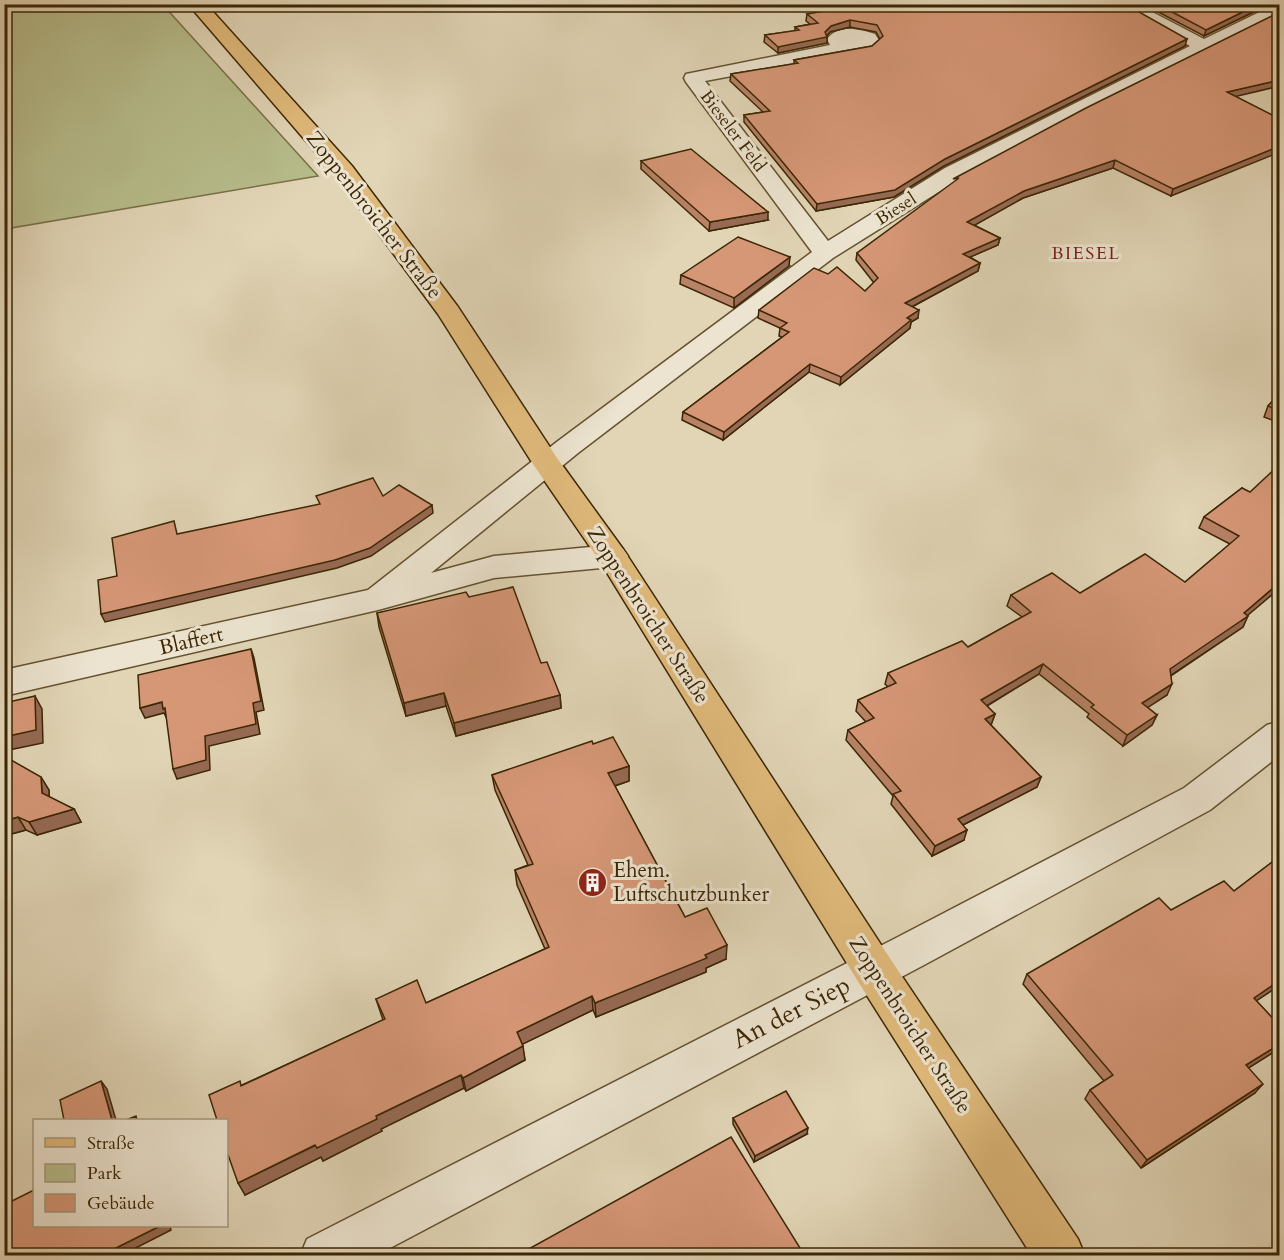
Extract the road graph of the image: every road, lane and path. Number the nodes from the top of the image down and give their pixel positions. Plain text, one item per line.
1 (196, 4) edge
2 (1123, 4) edge
3 (1280, 9) edge
4 (1204, 46) junction
5 (848, 47) dead end
6 (825, 253) junction
7 (548, 464) junction
8 (612, 556) junction
9 (378, 599) junction
10 (4, 683) edge
11 (1280, 735) edge
12 (874, 970) junction
13 (324, 1256) edge
14 (1061, 1256) edge

1 - 7 main road, Zoppenbroicher Straße
2 - 4 street
3 - 4 street, Biesel
4 - 6 street, Biesel
5 - 6 street, Bieseler Feld
6 - 7 street, Biesel
7 - 8 main road, Zoppenbroicher Straße
7 - 9 street, Blaffert
8 - 9 street, Blaffert
8 - 12 main road, Zoppenbroicher Straße
9 - 10 street, Blaffert
11 - 12 street, An der Siep
12 - 13 street, An der Siep
12 - 14 main road, Zoppenbroicher Straße

